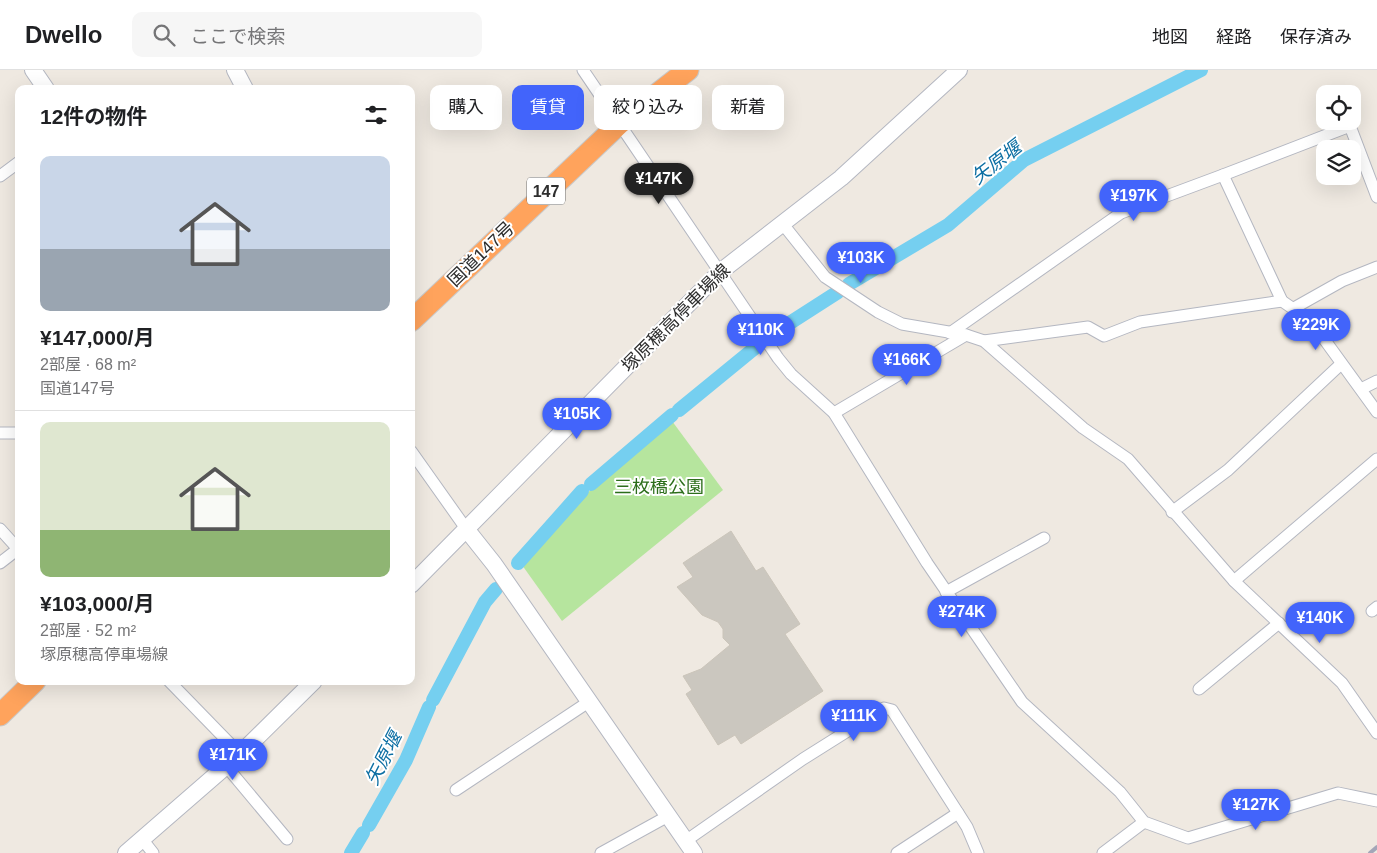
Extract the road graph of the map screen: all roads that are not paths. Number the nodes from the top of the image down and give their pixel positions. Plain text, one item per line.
1 (32, 70) edge
2 (235, 70) edge
3 (583, 70) edge
4 (688, 70) edge
5 (959, 70) edge
6 (43, 85) edge
7 (243, 85) edge
8 (669, 85) edge
9 (594, 86) edge
10 (613, 130) edge
11 (625, 130) edge
12 (15, 165) edge
13 (1223, 175) junction
14 (0, 176) edge
15 (1377, 196) edge
16 (782, 223) junction
17 (1377, 267) edge
18 (720, 272) junction
19 (1282, 300) junction
20 (1294, 308) junction
21 (415, 317) edge
22 (950, 332) junction
23 (966, 335) junction
24 (984, 340) junction
25 (1340, 364) junction
26 (1377, 381) edge
27 (1361, 389) junction
28 (1377, 412) edge
29 (834, 414) junction
30 (0, 433) edge
31 (15, 433) edge
32 (415, 459) edge
33 (1377, 459) edge
34 (1172, 512) junction
35 (0, 529) edge
36 (468, 530) junction
37 (1044, 538) dead end
38 (15, 546) edge
39 (15, 551) edge
40 (0, 563) edge
41 (415, 581) edge
42 (1234, 581) junction
43 (946, 592) junction
44 (1279, 623) junction
45 (31, 685) edge
46 (173, 685) edge
47 (310, 685) edge
48 (1200, 689) dead end
49 (590, 701) junction
50 (0, 715) edge
51 (1377, 733) edge
52 (240, 754) junction
53 (226, 766) junction
54 (456, 790) dead end
55 (1377, 801) edge
56 (958, 813) junction
57 (670, 816) junction
58 (1144, 822) junction
59 (287, 838) dead end
60 (142, 839) junction
61 (691, 846) edge
62 (126, 853) edge
63 (153, 853) edge
64 (601, 853) edge
65 (897, 853) edge
66 (978, 853) edge
67 (1104, 853) edge

1 - 6 main road
2 - 7 main road
3 - 9 street
4 - 8 highway, 国道147号 / 147
5 - 16 main road, 塚原穂高停車場線
10 - 21 highway, 国道147号 / 147
11 - 18 street
12 - 14 street
13 - 15 street
13 - 19 street
13 - 22 street
16 - 18 main road, 塚原穂高停車場線
16 - 22 street
17 - 20 street
18 - 29 street
18 - 36 main road, 塚原穂高停車場線
19 - 20 street
19 - 24 street
20 - 25 street
22 - 23 street
23 - 24 street
23 - 29 street
24 - 34 street
25 - 27 street
25 - 34 street
26 - 27 street
27 - 28 street
29 - 43 street
30 - 31 street
32 - 36 street
33 - 42 street
34 - 42 street
35 - 38 street
36 - 41 main road, 塚原穂高停車場線
36 - 49 main road
37 - 43 street
39 - 40 street
42 - 44 street
43 - 58 street
44 - 48 street
44 - 51 street
45 - 50 highway
46 - 52 street
47 - 52 main road
49 - 54 street
49 - 57 main road
52 - 53 main road
53 - 59 street
53 - 60 main road
55 - 58 street
56 - 61 street
56 - 65 street
56 - 66 street
57 - 61 main road
57 - 64 street
58 - 67 street
60 - 62 main road
60 - 63 street

